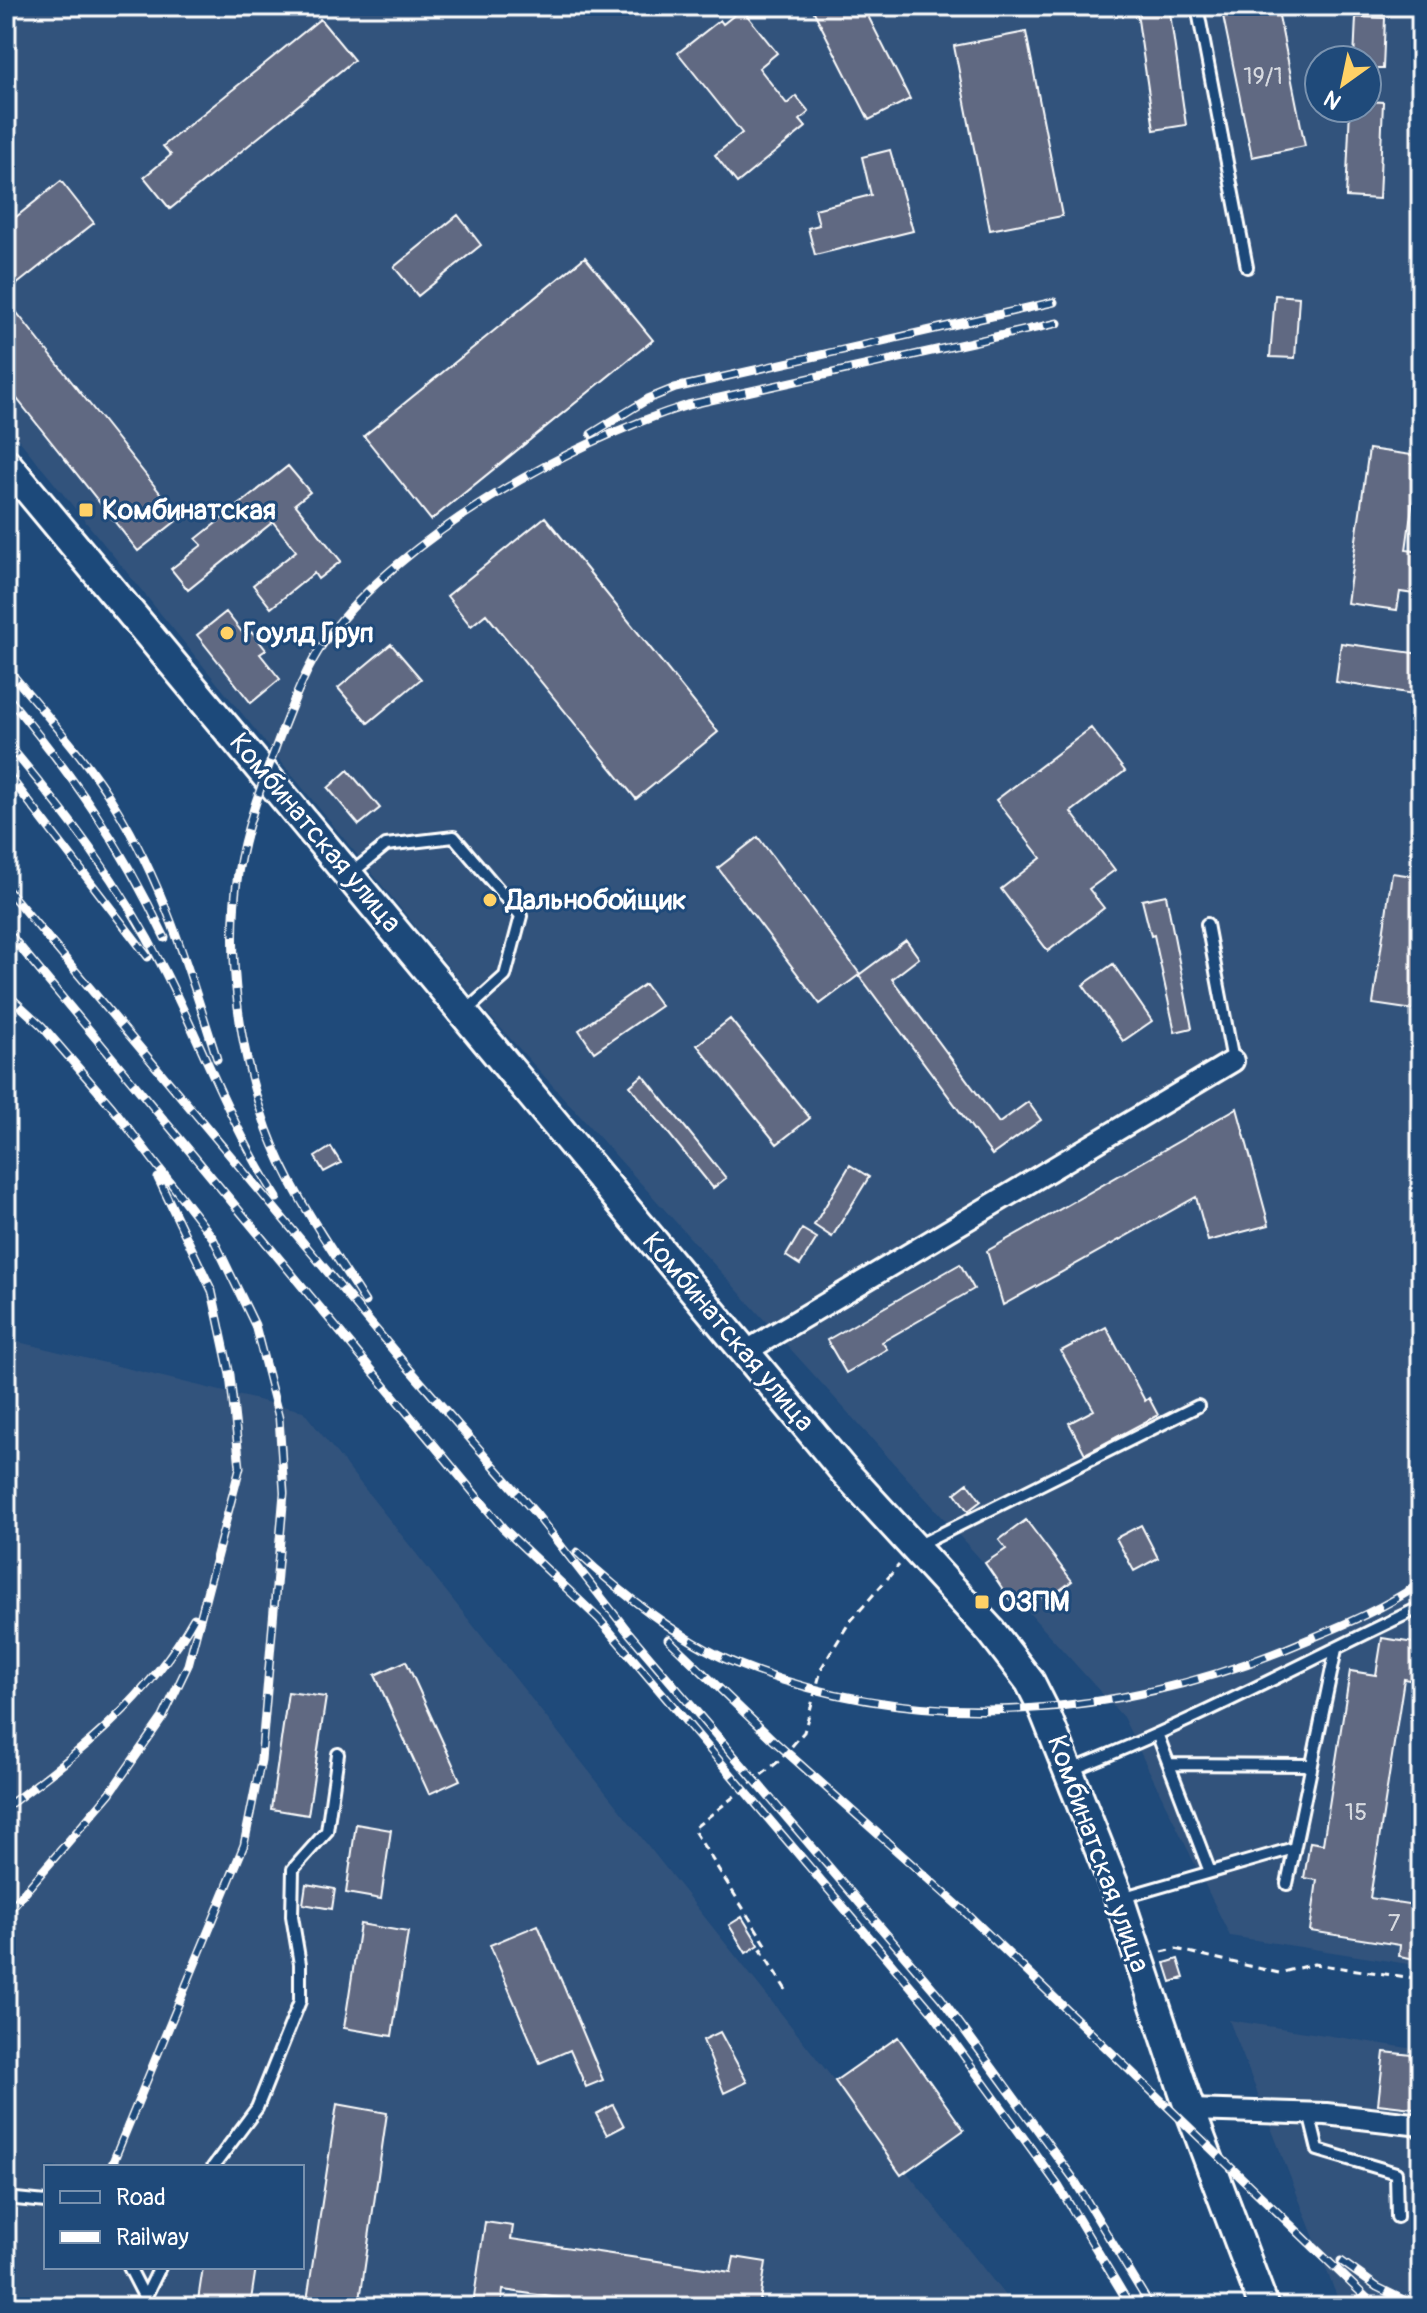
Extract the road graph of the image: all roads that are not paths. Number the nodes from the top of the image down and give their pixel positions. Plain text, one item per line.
1 (1197, 6) edge
2 (1247, 267) dead end
3 (6, 463) edge
4 (349, 875) junction
5 (1207, 924) dead end
6 (463, 1013) junction
7 (1233, 1061) joint
8 (745, 1352) junction
9 (1198, 1406) dead end
10 (913, 1548) junction
11 (1421, 1607) edge
12 (1336, 1649) junction
13 (1158, 1736) junction
14 (338, 1754) dead end
15 (1169, 1764) junction
16 (1312, 1765) junction
17 (1071, 1770) junction
18 (1294, 1848) junction
19 (1210, 1872) junction
20 (1287, 1884) dead end
21 (1119, 1898) junction
22 (1190, 2110) junction
23 (1309, 2113) junction
24 (1421, 2125) edge
25 (214, 2165) edge
26 (6, 2198) edge
27 (44, 2202) edge
28 (1397, 2217) dead end
29 (130, 2269) edge
30 (159, 2269) edge
31 (145, 2302) edge
32 (1264, 2307) edge

1 - 2 lane
3 - 4 main road, Комбинатская улица
4 - 6 main road, Комбинатская улица
4 - 6 lane
5 - 7 lane
6 - 8 main road, Комбинатская улица
7 - 8 street
8 - 10 main road, Комбинатская улица
9 - 10 lane
10 - 17 main road, Комбинатская улица
11 - 12 lane
12 - 13 lane
12 - 16 lane
13 - 15 lane
13 - 17 lane
14 - 25 lane
15 - 16 lane
15 - 19 lane
16 - 18 lane
17 - 21 main road, Комбинатская улица
18 - 19 lane
18 - 20 lane
19 - 21 lane
21 - 22 main road, Комбинатская улица
22 - 23 street
22 - 32 main road, Комбинатская улица
23 - 24 street
23 - 28 lane
26 - 27 lane
29 - 31 lane
30 - 31 lane

